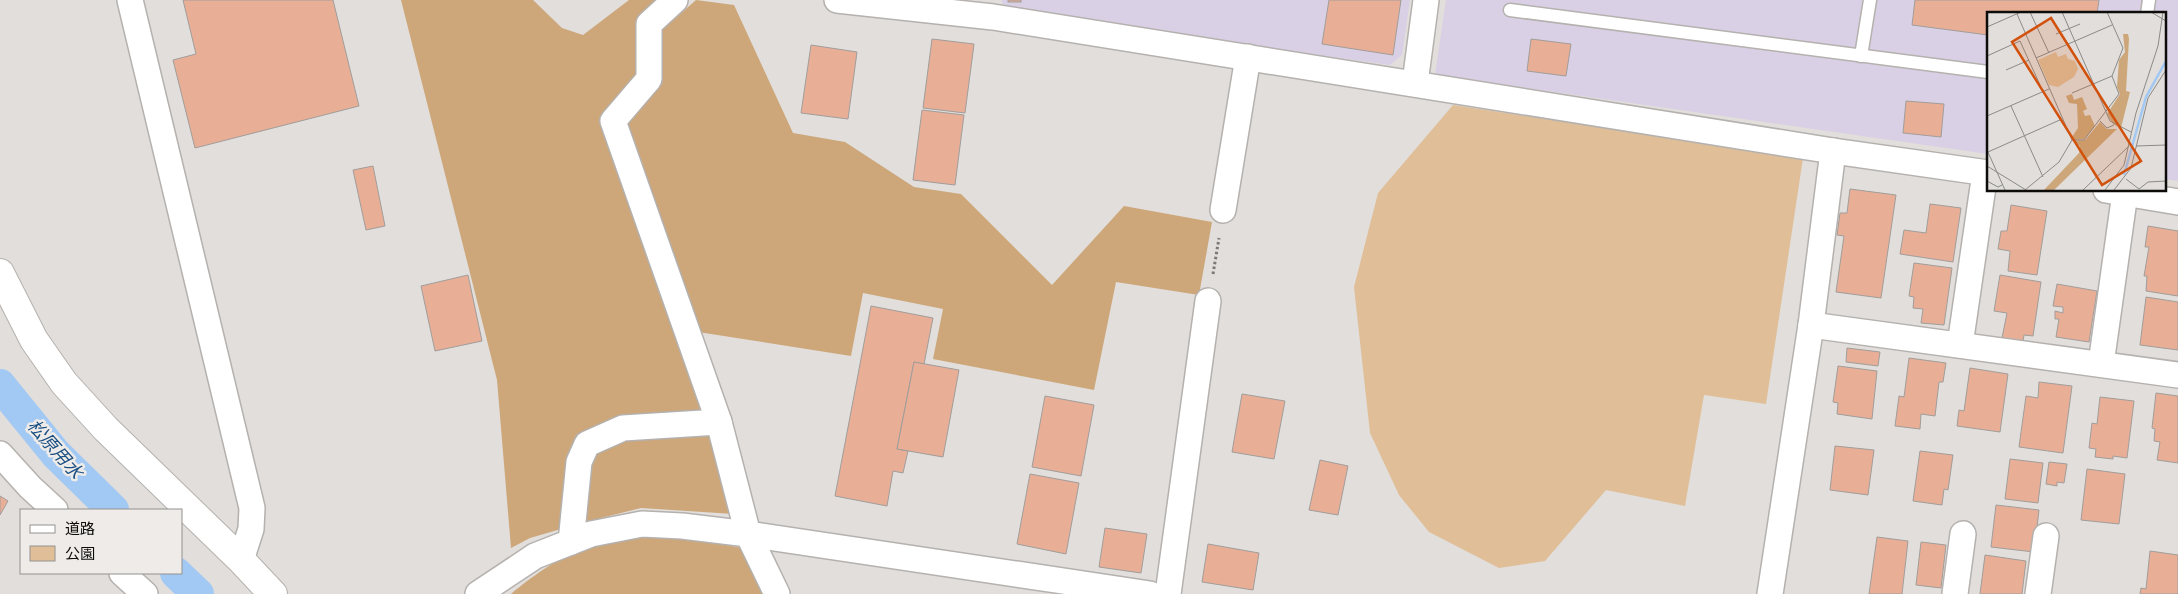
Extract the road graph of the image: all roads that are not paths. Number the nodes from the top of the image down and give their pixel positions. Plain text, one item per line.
1 (130, 0) edge
2 (675, 0) edge
3 (837, 0) edge
4 (1426, 0) edge
5 (1870, 0) edge
6 (994, 8) edge
7 (1510, 10) dead end
8 (1861, 56) junction
9 (1248, 57) junction
10 (1987, 72) edge
11 (1414, 83) junction
12 (1833, 151) junction
13 (1987, 173) edge
14 (2116, 191) edge
15 (2178, 202) edge
16 (1223, 210) road end
17 (0, 273) edge
18 (1208, 301) road end
19 (1811, 325) junction
20 (1960, 345) junction
21 (2101, 364) junction
22 (2178, 375) edge
23 (720, 422) junction
24 (0, 454) edge
25 (54, 509) edge
26 (748, 534) junction
27 (1963, 534) dead end
28 (2046, 536) dead end
29 (571, 542) junction
30 (241, 560) junction
31 (123, 574) edge
32 (145, 594) edge
33 (274, 594) edge
34 (478, 594) edge
35 (777, 594) edge
36 (1150, 594) edge
37 (1168, 594) edge
38 (1770, 594) edge
39 (1955, 594) edge
40 (2038, 594) edge

1 - 30 street
2 - 23 street
3 - 6 street
4 - 11 street
5 - 8 lane
6 - 9 street
7 - 8 lane
8 - 10 lane
9 - 11 street
9 - 16 street
11 - 12 street
12 - 13 street
12 - 19 street
13 - 20 street
14 - 15 street
14 - 21 street
17 - 30 street
18 - 37 street
19 - 20 street
19 - 38 street
20 - 21 street
21 - 22 street
23 - 26 street
23 - 29 street
24 - 25 street
26 - 29 street
26 - 35 street
26 - 36 street
27 - 39 street
28 - 40 street
29 - 34 street
30 - 33 street
31 - 32 street

